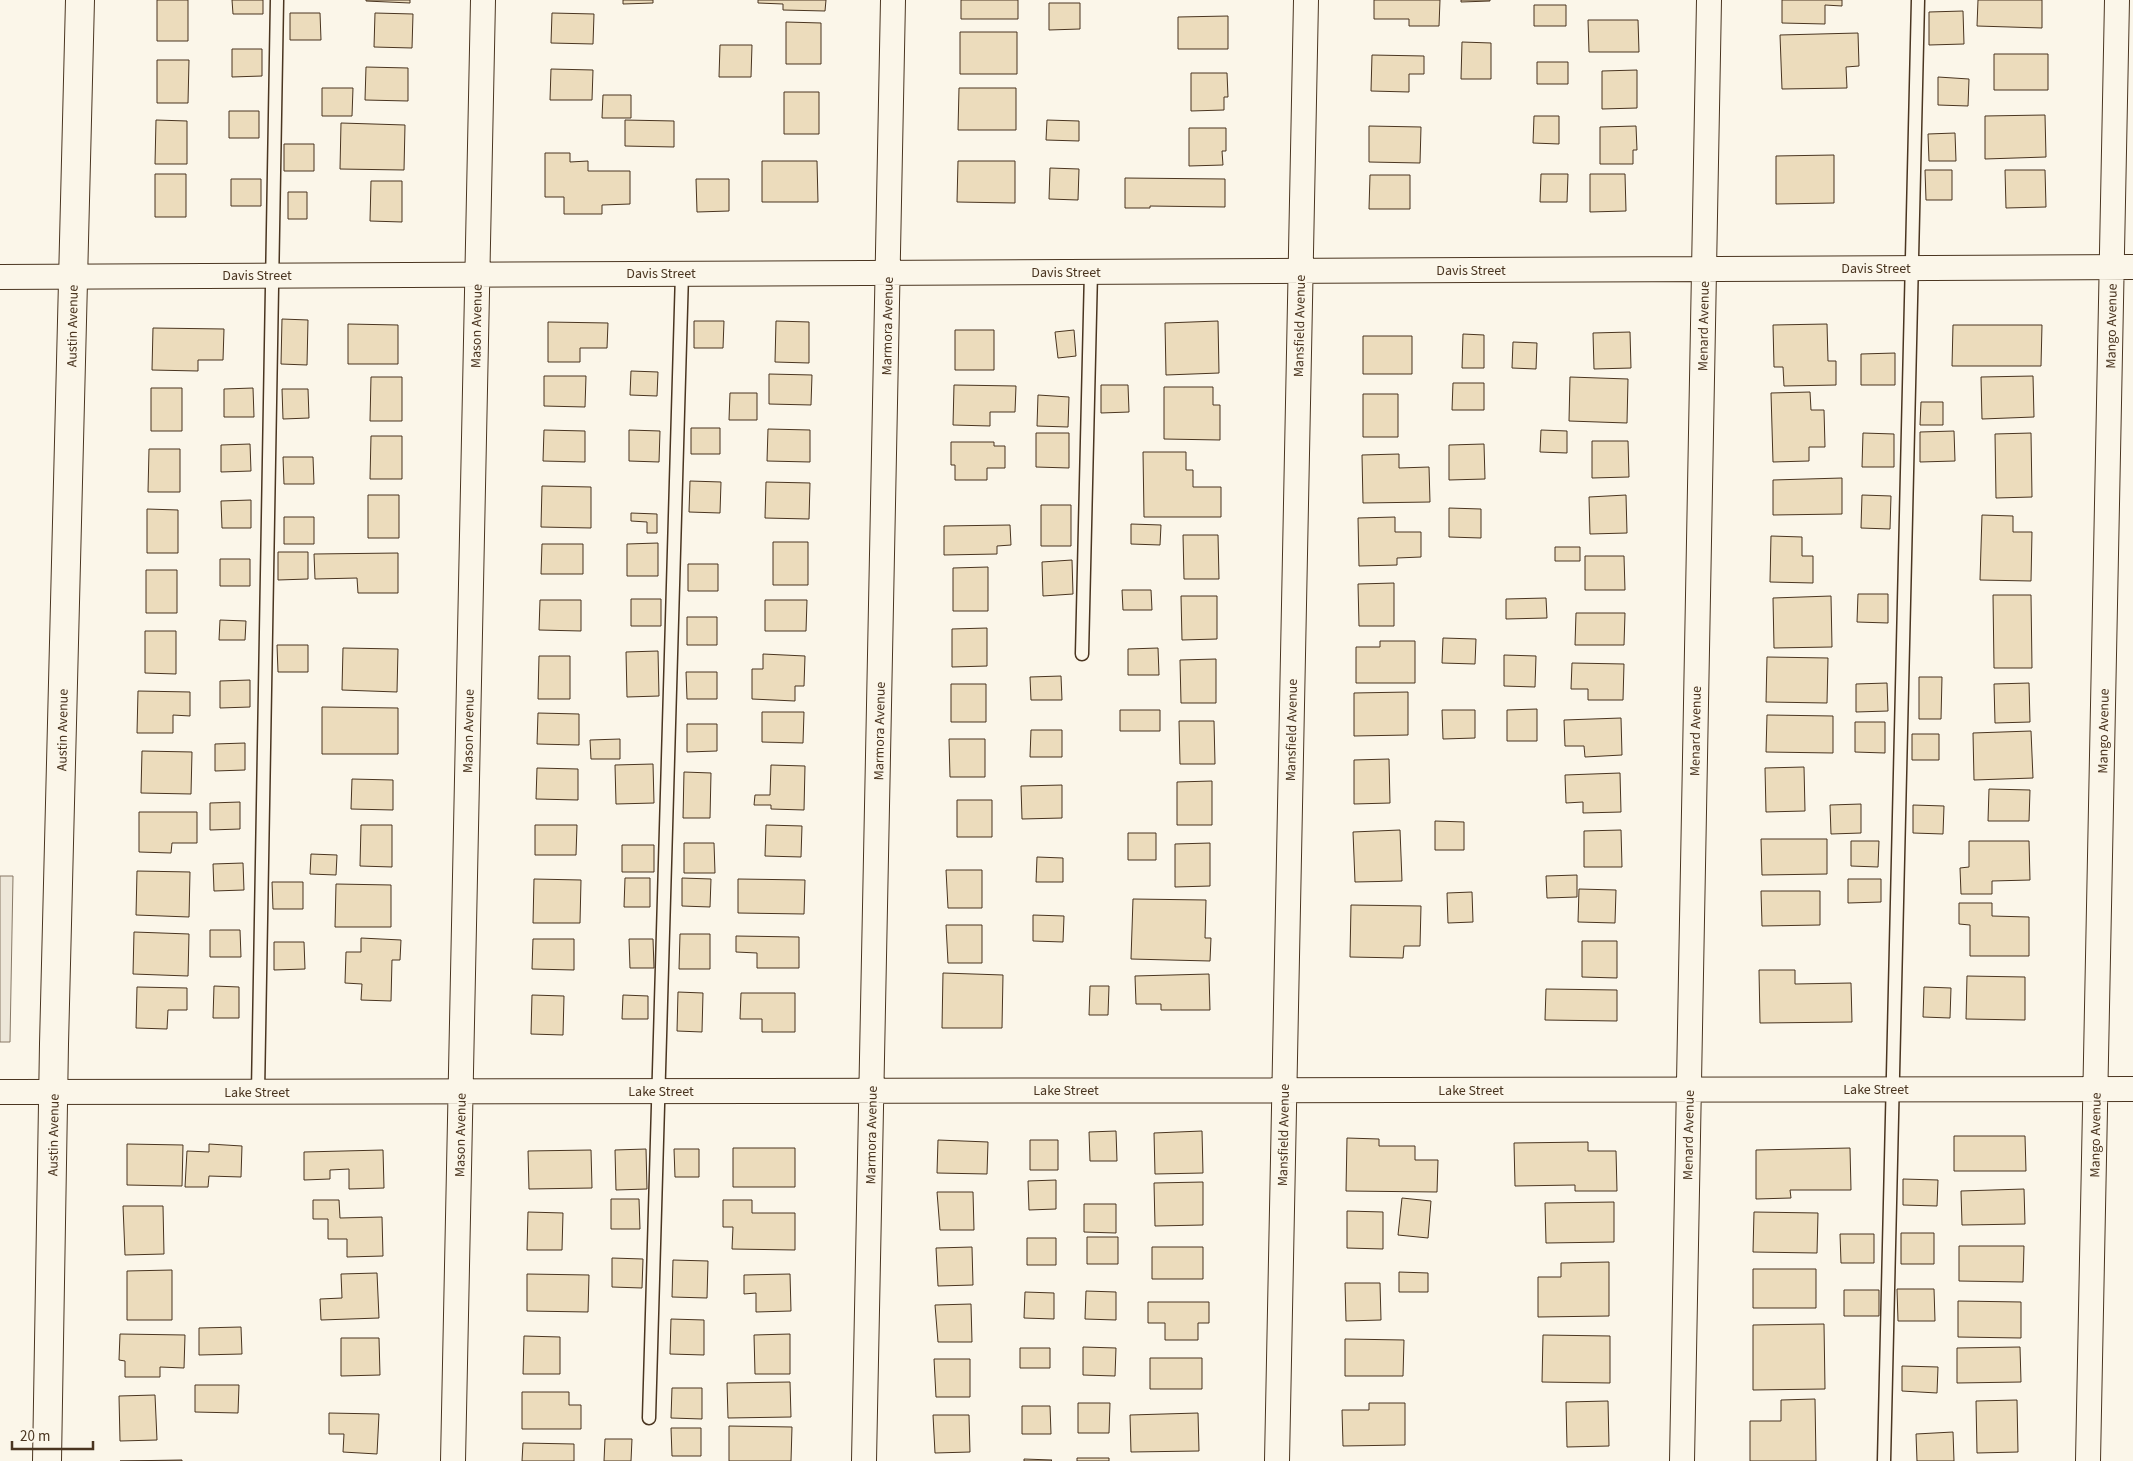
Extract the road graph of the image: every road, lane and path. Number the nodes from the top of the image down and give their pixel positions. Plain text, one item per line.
1 (80, 0) edge
2 (277, 0) edge
3 (483, 0) edge
4 (893, 0) edge
5 (1306, 0) edge
6 (1709, 0) edge
7 (1918, 0) edge
8 (2118, 0) edge
9 (2123, 267) edge
10 (1911, 268) junction
11 (1704, 269) junction
12 (1091, 271) junction
13 (1300, 271) junction
14 (888, 272) junction
15 (682, 273) junction
16 (477, 274) junction
17 (272, 275) junction
18 (73, 276) junction
19 (0, 277) edge
20 (1082, 654) dead end
21 (1689, 1089) junction
22 (1892, 1089) junction
23 (2096, 1089) junction
24 (2133, 1089) edge
25 (1284, 1090) junction
26 (659, 1091) junction
27 (872, 1091) junction
28 (0, 1092) edge
29 (54, 1092) junction
30 (258, 1092) junction
31 (461, 1092) junction
32 (650, 1418) dead end
33 (47, 1461) edge
34 (453, 1461) edge
35 (864, 1461) edge
36 (1277, 1461) edge
37 (1682, 1461) edge
38 (1884, 1461) edge
39 (2088, 1461) edge

1 - 18 street, Austin Avenue
2 - 17 lane
3 - 16 street, Mason Avenue
4 - 14 street, Marmora Avenue
5 - 13 street, Mansfield Avenue
6 - 11 street, Menard Avenue
7 - 10 lane
8 - 9 street, Mango Avenue
9 - 10 street, Davis Street
9 - 23 street, Mango Avenue
10 - 11 street, Davis Street
10 - 22 lane
11 - 13 street, Davis Street
11 - 21 street, Menard Avenue
12 - 13 street, Davis Street
12 - 14 street, Davis Street
12 - 20 lane
13 - 25 street, Mansfield Avenue
14 - 15 street, Davis Street
14 - 27 street, Marmora Avenue
15 - 16 street, Davis Street
15 - 26 lane
16 - 17 street, Davis Street
16 - 31 street, Mason Avenue
17 - 18 street, Davis Street
17 - 30 lane
18 - 19 street, Davis Street
18 - 29 street, Austin Avenue
21 - 22 street, Lake Street
21 - 25 street, Lake Street
21 - 37 street, Menard Avenue
22 - 23 street, Lake Street
22 - 38 lane
23 - 24 street, Lake Street
23 - 39 street, Mango Avenue
25 - 27 street, Lake Street
25 - 36 street, Mansfield Avenue
26 - 27 street, Lake Street
26 - 31 street, Lake Street
26 - 32 lane
27 - 35 street, Marmora Avenue
28 - 29 street, Lake Street
29 - 30 street, Lake Street
29 - 33 street, Austin Avenue
30 - 31 street, Lake Street
31 - 34 street, Mason Avenue

